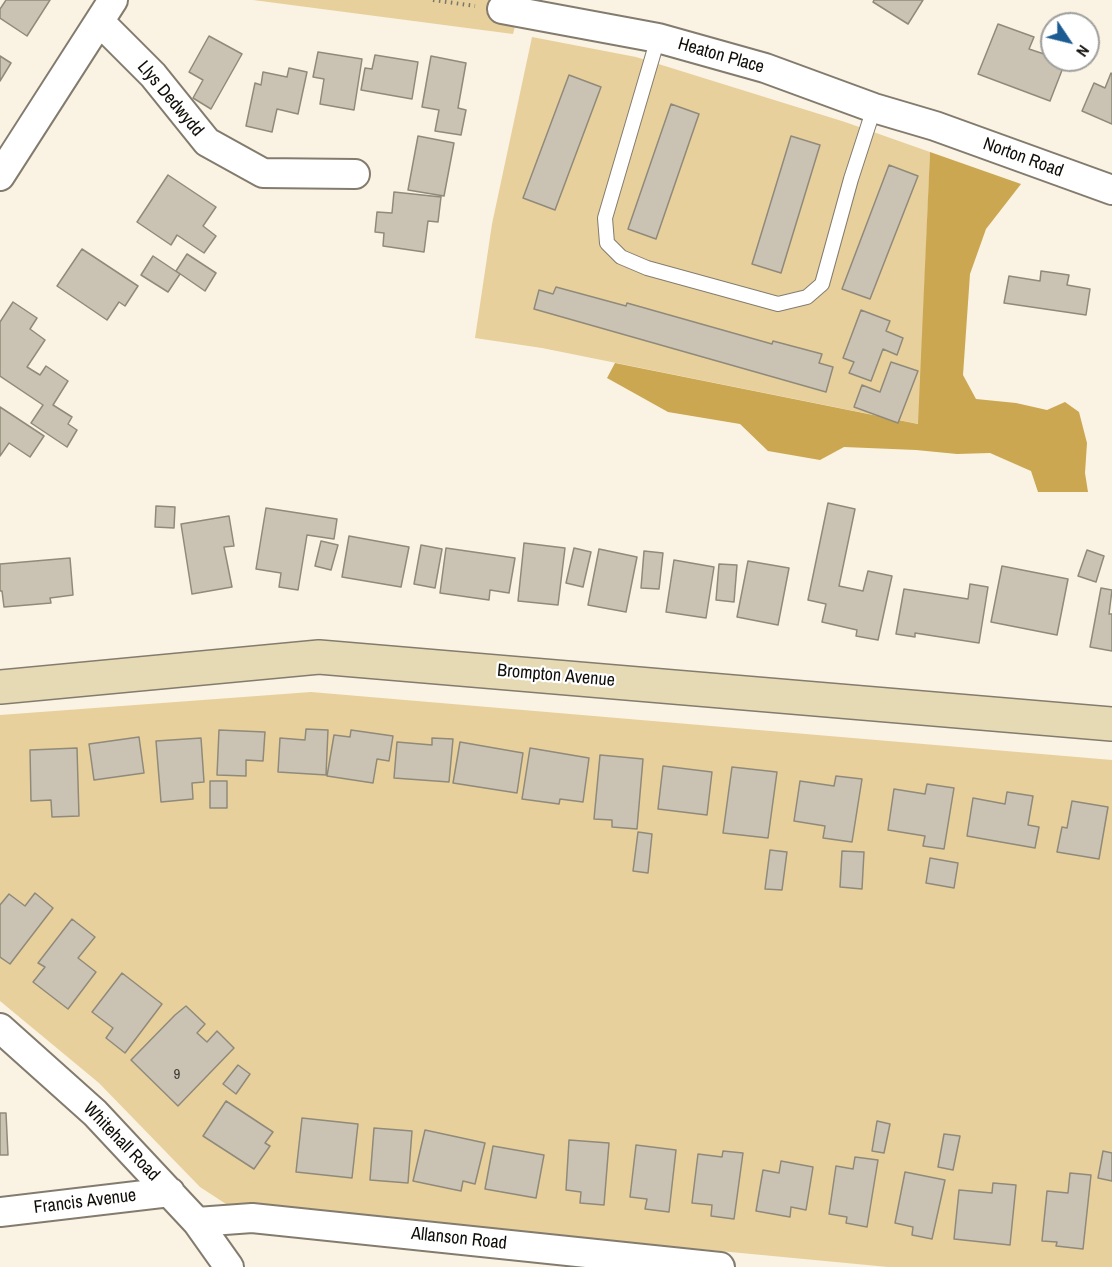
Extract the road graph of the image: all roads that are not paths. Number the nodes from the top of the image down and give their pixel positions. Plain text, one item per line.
1 (502, 9) road end
2 (106, 11) edge
3 (658, 38) junction
4 (874, 108) junction
5 (935, 126) joint
6 (355, 174) dead end
7 (0, 176) edge
8 (1112, 190) edge
9 (0, 687) edge
10 (1112, 724) edge
11 (0, 1028) edge
12 (170, 1192) junction
13 (0, 1212) edge
14 (197, 1222) junction
15 (229, 1267) edge
16 (713, 1267) edge

1 - 3 street, Heaton Place
2 - 6 street, Llys Dedwydd
2 - 7 street
3 - 4 street, Heaton Place
3 - 4 lane
4 - 5 street, Heaton Place
5 - 8 street, Norton Road
9 - 10 main road, Brompton Avenue
11 - 12 street, Whitehall Road
12 - 13 street, Francis Avenue
12 - 14 street, Whitehall Road
14 - 15 street, Whitehall Road
14 - 16 street, Allanson Road

